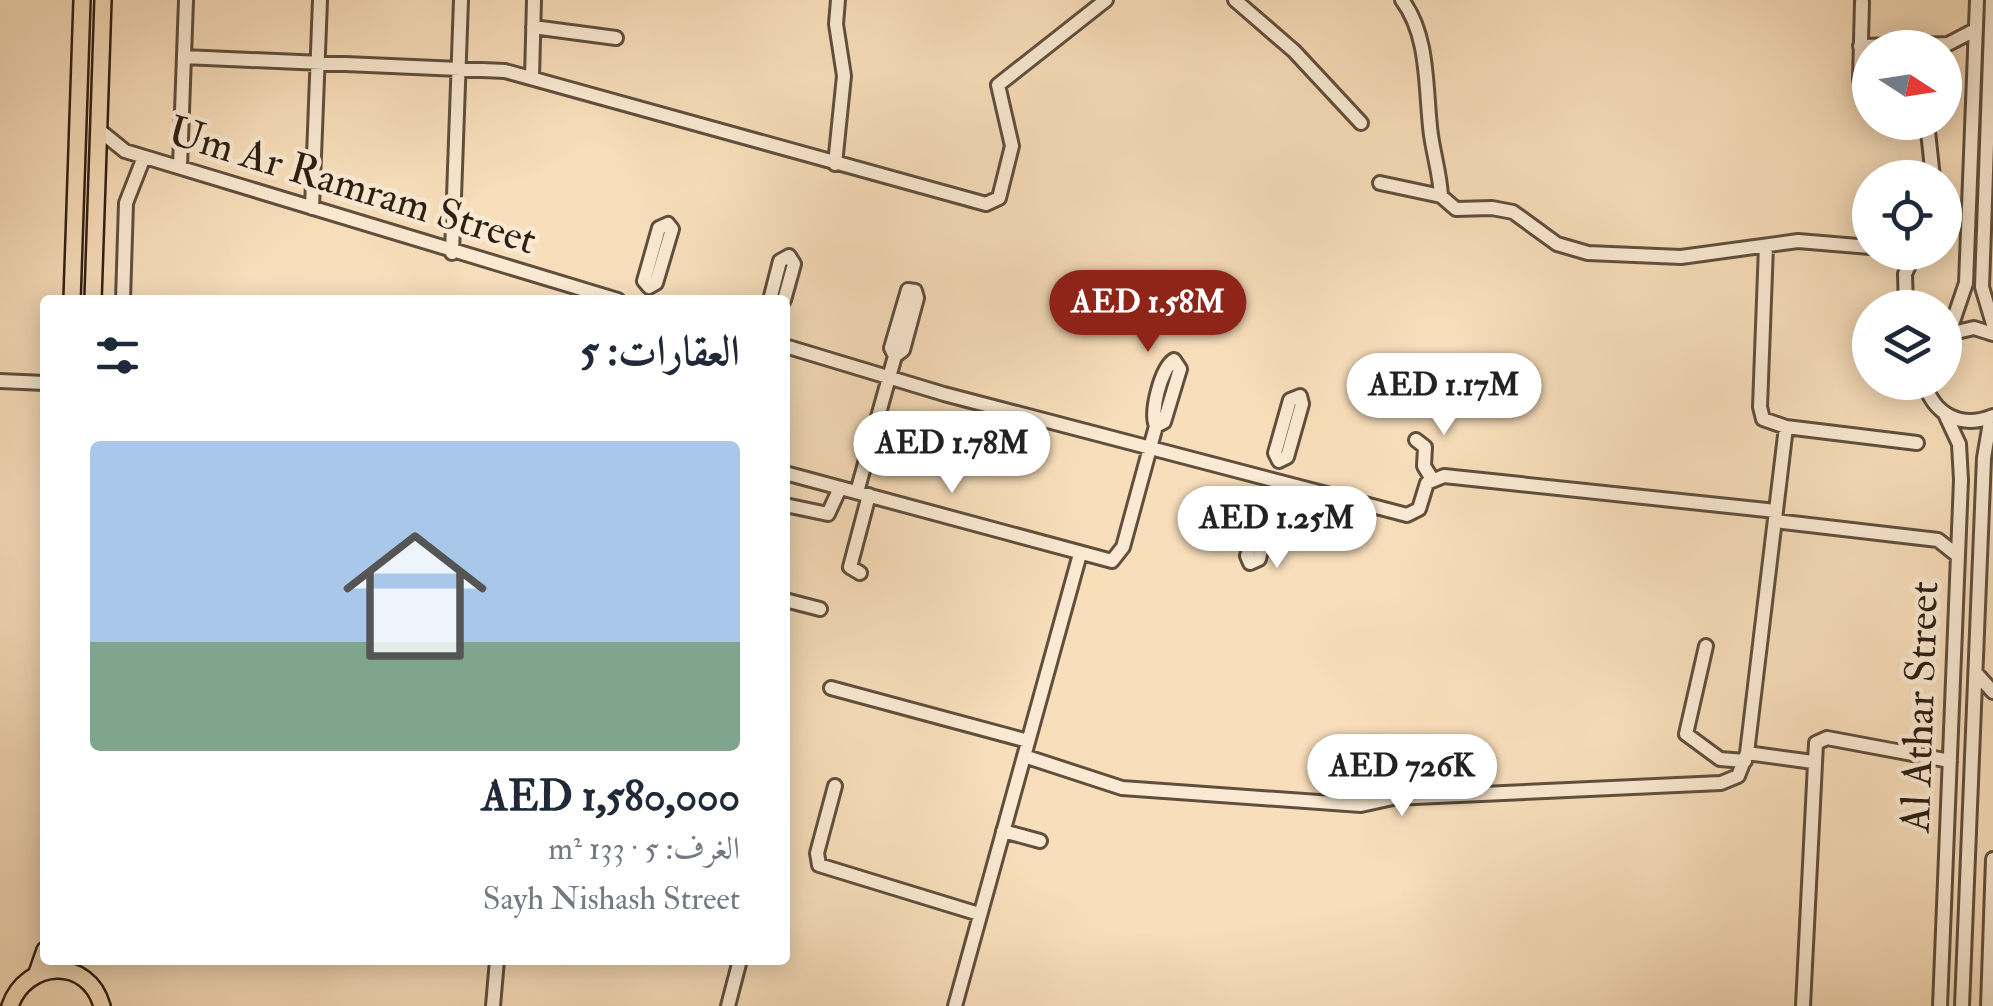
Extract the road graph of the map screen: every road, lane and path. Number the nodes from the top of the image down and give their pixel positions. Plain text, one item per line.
1 (82, 0) edge
2 (103, 0) edge
3 (186, 0) edge
4 (320, 0) edge
5 (461, 0) edge
6 (534, 0) edge
7 (838, 0) edge
8 (1106, 0) edge
9 (1235, 0) edge
10 (1402, 0) edge
11 (1976, 0) edge
12 (1992, 0) edge
13 (1862, 2) edge
14 (533, 27) junction
15 (1861, 30) edge
16 (1976, 30) junction
17 (1962, 37) edge
18 (616, 38) dead end
19 (1962, 54) edge
20 (184, 57) junction
21 (318, 61) junction
22 (1974, 62) junction
23 (458, 66) junction
24 (532, 78) junction
25 (1361, 123) dead end
26 (99, 130) junction
27 (125, 151) junction
28 (144, 157) junction
29 (836, 164) junction
30 (180, 167) junction
31 (98, 171) junction
32 (1380, 183) dead end
33 (1441, 196) junction
34 (312, 208) junction
35 (1766, 246) junction
36 (1852, 246) edge
37 (452, 252) junction
38 (1962, 294) edge
39 (72, 295) edge
40 (93, 295) edge
41 (123, 295) edge
42 (601, 295) edge
43 (771, 295) edge
44 (785, 295) edge
45 (1993, 324) edge
46 (1962, 331) edge
47 (1993, 334) edge
48 (790, 347) edge
49 (895, 356) dead end
50 (890, 376) junction
51 (0, 381) edge
52 (40, 382) edge
53 (1932, 400) edge
54 (1945, 414) junction
55 (1992, 417) edge
56 (1156, 426) dead end
57 (1786, 427) junction
58 (1416, 440) dead end
59 (1917, 443) dead end
60 (1150, 445) junction
61 (1279, 461) dead end
62 (790, 474) edge
63 (1432, 479) junction
64 (1274, 480) junction
65 (840, 488) junction
66 (863, 494) junction
67 (1270, 500) dead end
68 (790, 506) edge
69 (1775, 516) junction
70 (1959, 529) junction
71 (1938, 540) junction
72 (1986, 548) edge
73 (1080, 554) junction
74 (1958, 556) junction
75 (860, 573) dead end
76 (1986, 597) edge
77 (790, 601) edge
78 (820, 609) dead end
79 (1706, 646) dead end
80 (1976, 673) junction
81 (831, 688) dead end
82 (1993, 693) edge
83 (1974, 707) junction
84 (1028, 740) junction
85 (1024, 756) junction
86 (1746, 757) junction
87 (1950, 761) junction
88 (1813, 762) junction
89 (835, 786) dead end
90 (1003, 831) junction
91 (1040, 841) dead end
92 (1993, 860) edge
93 (979, 914) junction
94 (40, 959) edge
95 (83, 965) edge
96 (497, 965) edge
97 (739, 965) edge
98 (30, 977) junction
99 (1990, 984) edge
100 (93, 986) junction
101 (0, 988) edge
102 (10, 1006) edge
103 (102, 1006) edge
104 (114, 1006) edge
105 (493, 1006) edge
106 (728, 1006) edge
107 (954, 1006) edge
108 (1803, 1006) edge
109 (1940, 1006) edge
110 (1962, 1006) edge
111 (1988, 1006) edge

1 - 39 main road
2 - 26 main road
3 - 20 street
4 - 21 street
5 - 23 street
6 - 14 street
7 - 29 street
8 - 29 street
9 - 25 street
10 - 33 street
11 - 16 street
12 - 45 street
13 - 15 street
14 - 18 street
14 - 24 street
16 - 17 street
16 - 22 street
19 - 22 street
20 - 21 street
20 - 30 street
21 - 23 street
21 - 34 street
22 - 38 street
23 - 24 street
23 - 37 street
24 - 29 street
26 - 27 street, Um Ar Ramram Street
26 - 31 main road
27 - 28 street, Um Ar Ramram Street
27 - 31 street, Um Ar Ramram Street
28 - 30 street, Um Ar Ramram Street
28 - 41 street
30 - 34 street, Um Ar Ramram Street
31 - 40 main road
32 - 33 street
33 - 35 street
34 - 37 street, Um Ar Ramram Street
35 - 36 street
35 - 57 street
37 - 42 street, Um Ar Ramram Street
43 - 44 street
46 - 47 street
48 - 50 street
49 - 50 street
50 - 60 street
50 - 66 street
51 - 52 street
53 - 54 street, Al Athar Street
54 - 55 street
54 - 70 street, Al Athar Street
55 - 72 street, Al Athar Street
56 - 60 street
57 - 59 street
57 - 69 street
58 - 63 street
60 - 64 street
60 - 73 street
61 - 64 street
62 - 65 street
63 - 64 street
63 - 69 street
64 - 67 street
65 - 66 street
65 - 68 street
66 - 73 street
66 - 75 street
69 - 71 street
69 - 86 street
70 - 71 street
70 - 74 street, Al Athar Street
71 - 74 street
72 - 76 street, Al Athar Street
73 - 84 street
74 - 87 street, Al Athar Street
76 - 80 street, Al Athar Street
77 - 78 street
79 - 86 street
80 - 82 street
80 - 83 street, Al Athar Street
81 - 84 street
82 - 83 street
83 - 110 street, Al Athar Street
84 - 85 street
85 - 86 street
85 - 90 street
86 - 88 street
87 - 88 street
87 - 109 street, Al Athar Street
88 - 108 street
89 - 93 street
90 - 91 street
90 - 93 street
92 - 99 street
93 - 107 street
94 - 98 main road
95 - 100 main road
96 - 105 street
97 - 106 street
98 - 100 main road
98 - 101 main road
98 - 102 main road
99 - 111 street
100 - 103 main road
100 - 104 main road

